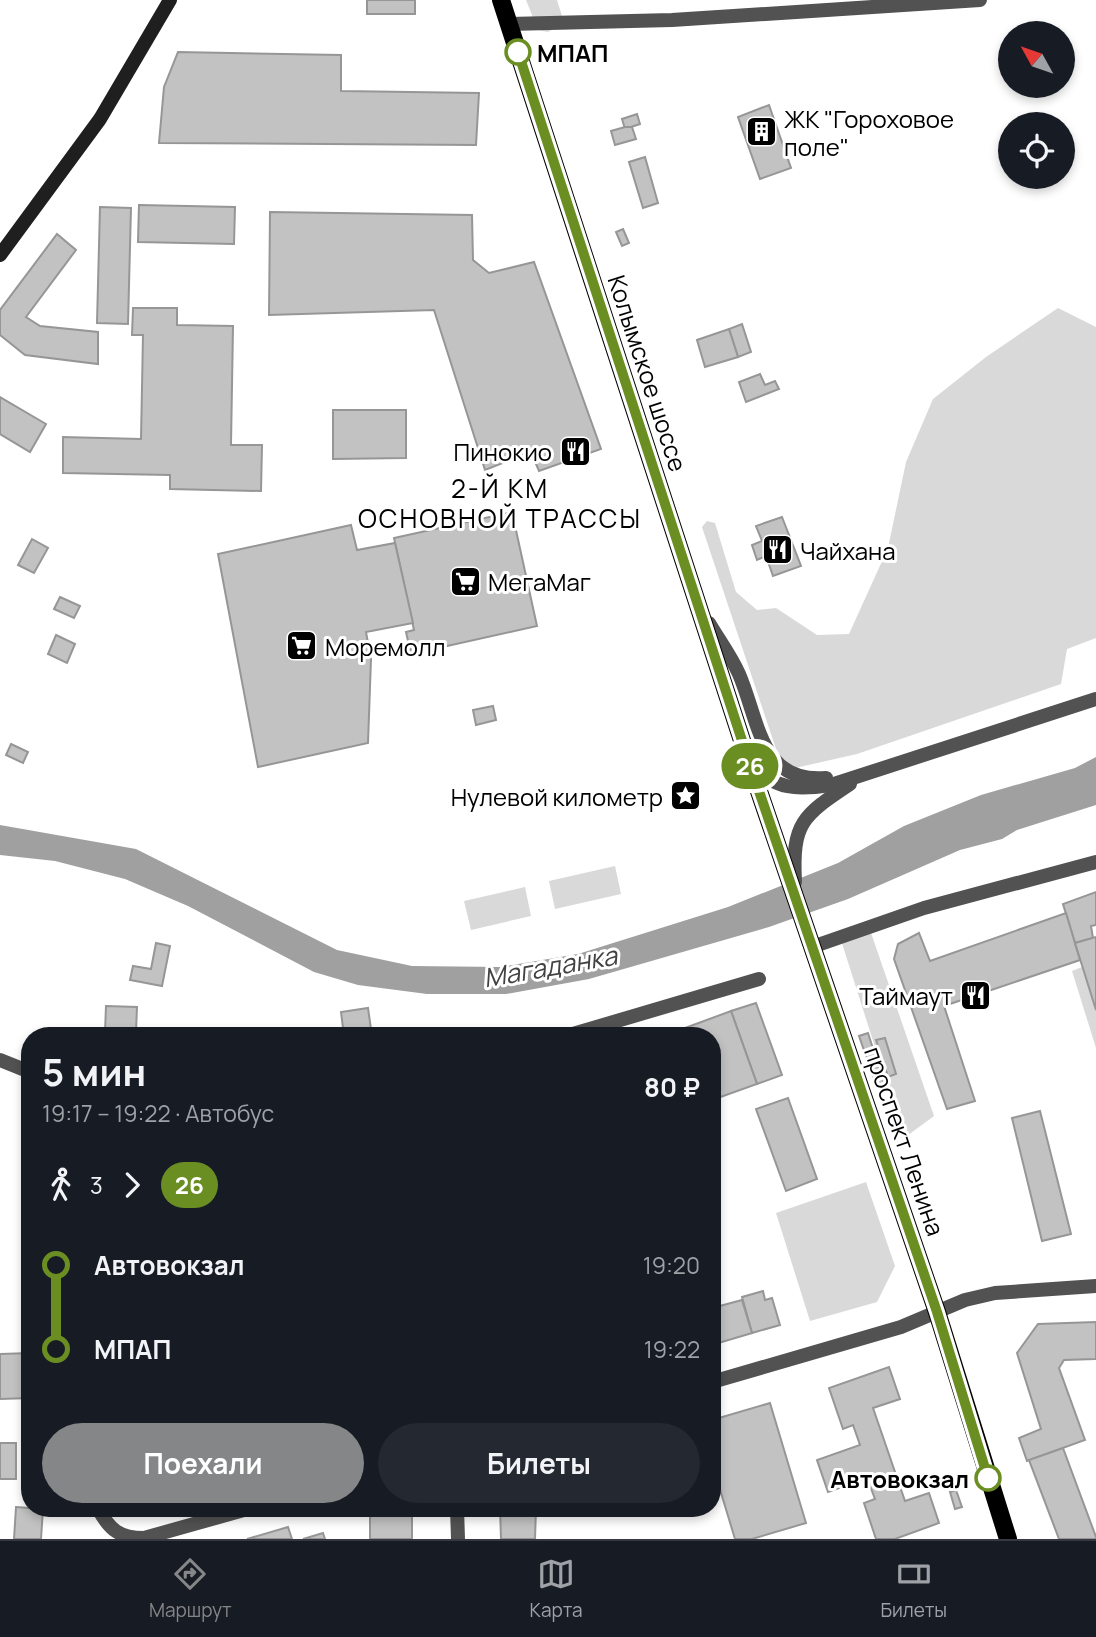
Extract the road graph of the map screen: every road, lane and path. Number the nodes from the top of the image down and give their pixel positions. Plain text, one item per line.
1 (170, 0) edge
2 (501, 0) edge
3 (980, 0) edge
4 (509, 24) junction
5 (0, 255) edge
6 (697, 603) junction
7 (1096, 699) edge
8 (749, 762) junction
9 (869, 771) junction
10 (787, 851) junction
11 (1096, 862) edge
12 (810, 942) junction
13 (759, 979) dead end
14 (596, 1027) edge
15 (0, 1060) edge
16 (21, 1068) edge
17 (1096, 1286) edge
18 (937, 1312) junction
19 (721, 1379) edge
20 (104, 1517) edge
21 (219, 1517) edge
22 (457, 1517) edge
23 (458, 1539) edge
24 (1008, 1539) edge

1 - 5 main road
2 - 4 main road, Колымское шоссе
3 - 4 street
4 - 6 main road, Колымское шоссе
6 - 8 main road, Колымское шоссе
6 - 9 street
7 - 9 street
8 - 9 street
8 - 10 main road, проспект Ленина
9 - 10 street
10 - 12 main road, проспект Ленина
11 - 12 street
12 - 18 main road, проспект Ленина
13 - 14 street
15 - 16 street
17 - 18 street
18 - 19 street
18 - 24 main road, проспект Ленина
20 - 21 street
22 - 23 street

